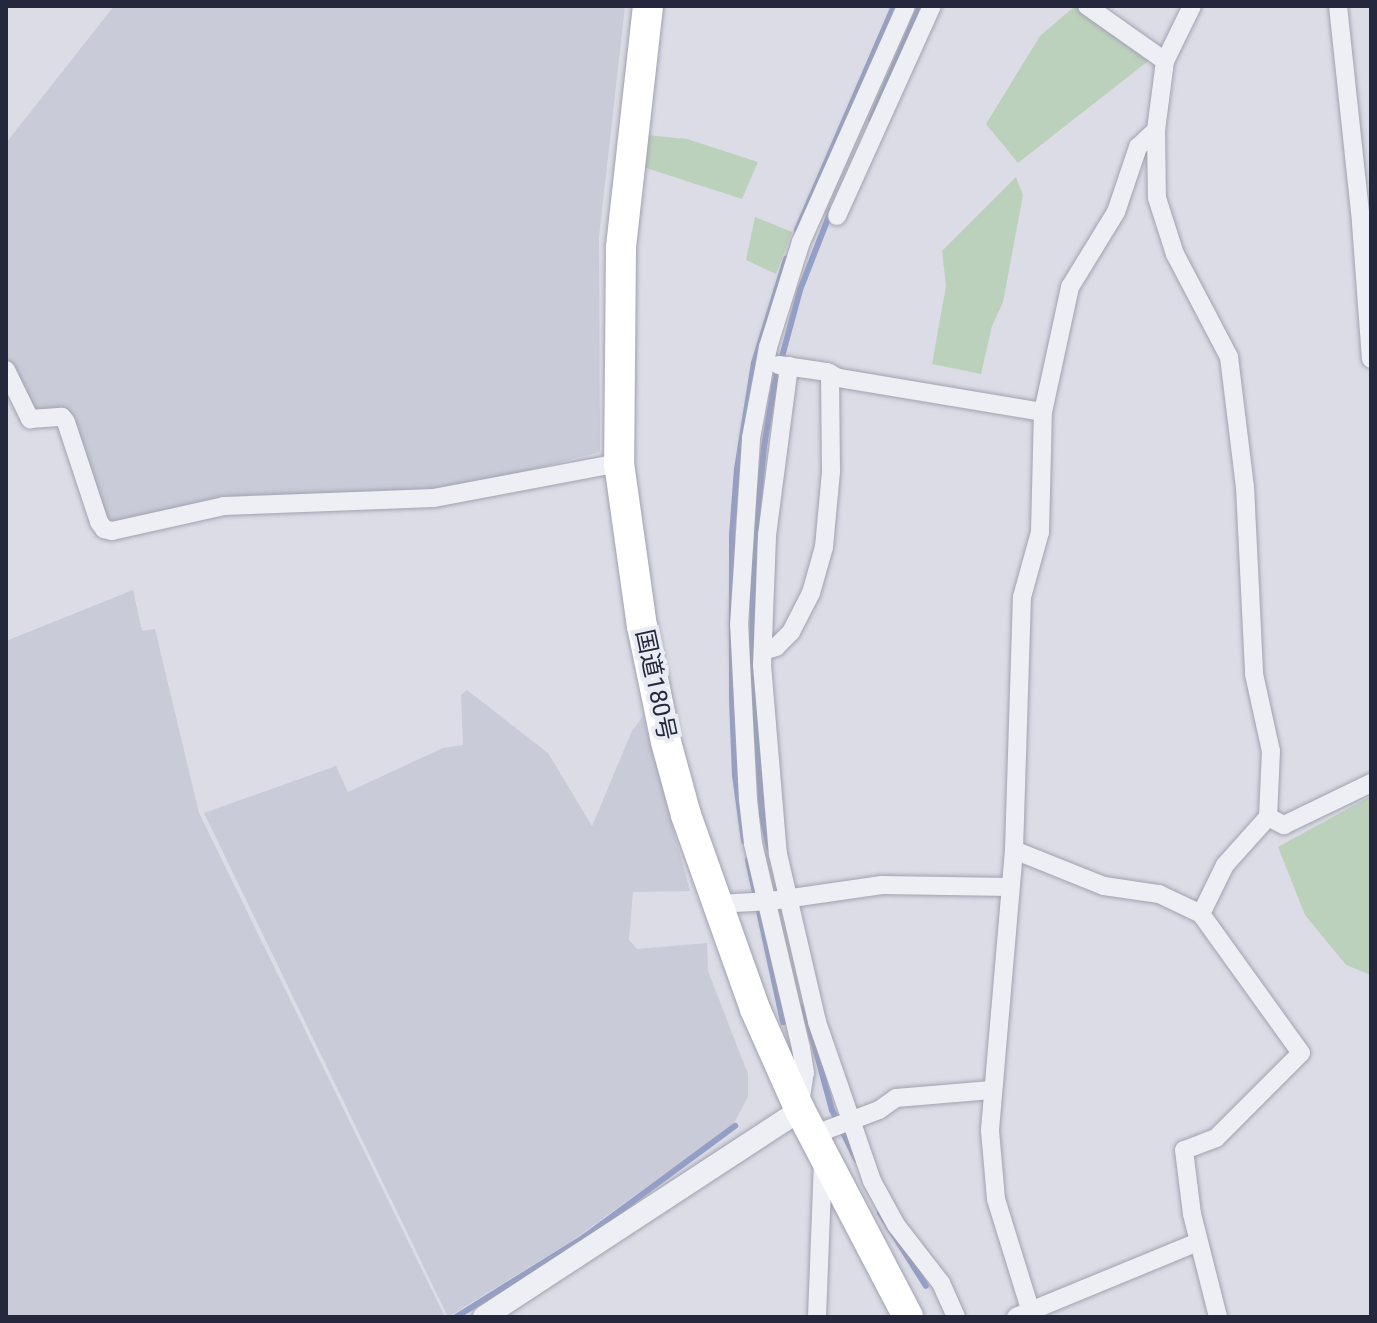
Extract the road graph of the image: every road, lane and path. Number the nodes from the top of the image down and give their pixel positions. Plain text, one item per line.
1 (648, 6) edge
2 (906, 6) edge
3 (932, 6) edge
4 (1087, 6) edge
5 (1192, 6) edge
6 (1338, 6) edge
7 (1165, 61) junction
8 (1156, 130) junction
9 (837, 216) dead end
10 (1371, 359) edge
11 (778, 365) junction
12 (6, 370) edge
13 (830, 373) junction
14 (1043, 412) junction
15 (619, 463) junction
16 (763, 651) junction
17 (1371, 783) edge
18 (1268, 817) junction
19 (1014, 850) junction
20 (1010, 887) junction
21 (771, 901) junction
22 (717, 904) junction
23 (1201, 914) junction
24 (992, 1090) junction
25 (827, 1129) junction
26 (1198, 1242) junction
27 (1023, 1313) edge
28 (484, 1317) edge
29 (817, 1317) edge
30 (908, 1317) edge
31 (956, 1317) edge
32 (1218, 1317) edge

1 - 15 highway, 国道180号
2 - 11 street
3 - 9 street
4 - 7 street
5 - 7 street
6 - 10 street
7 - 8 street
8 - 14 street
8 - 18 street
11 - 13 street
11 - 16 street
11 - 21 street
12 - 15 street
13 - 14 street
13 - 16 street
14 - 19 street
15 - 22 highway, 国道180号
16 - 21 street
17 - 18 street
18 - 23 street
19 - 20 street
19 - 23 street
20 - 21 street
20 - 24 street
21 - 22 street
21 - 25 street
21 - 25 street
22 - 25 highway, 国道180号
23 - 26 street
24 - 25 street
24 - 27 street
25 - 28 street
25 - 29 street
25 - 30 highway, 国道180号
25 - 31 street
26 - 27 street
26 - 32 street

